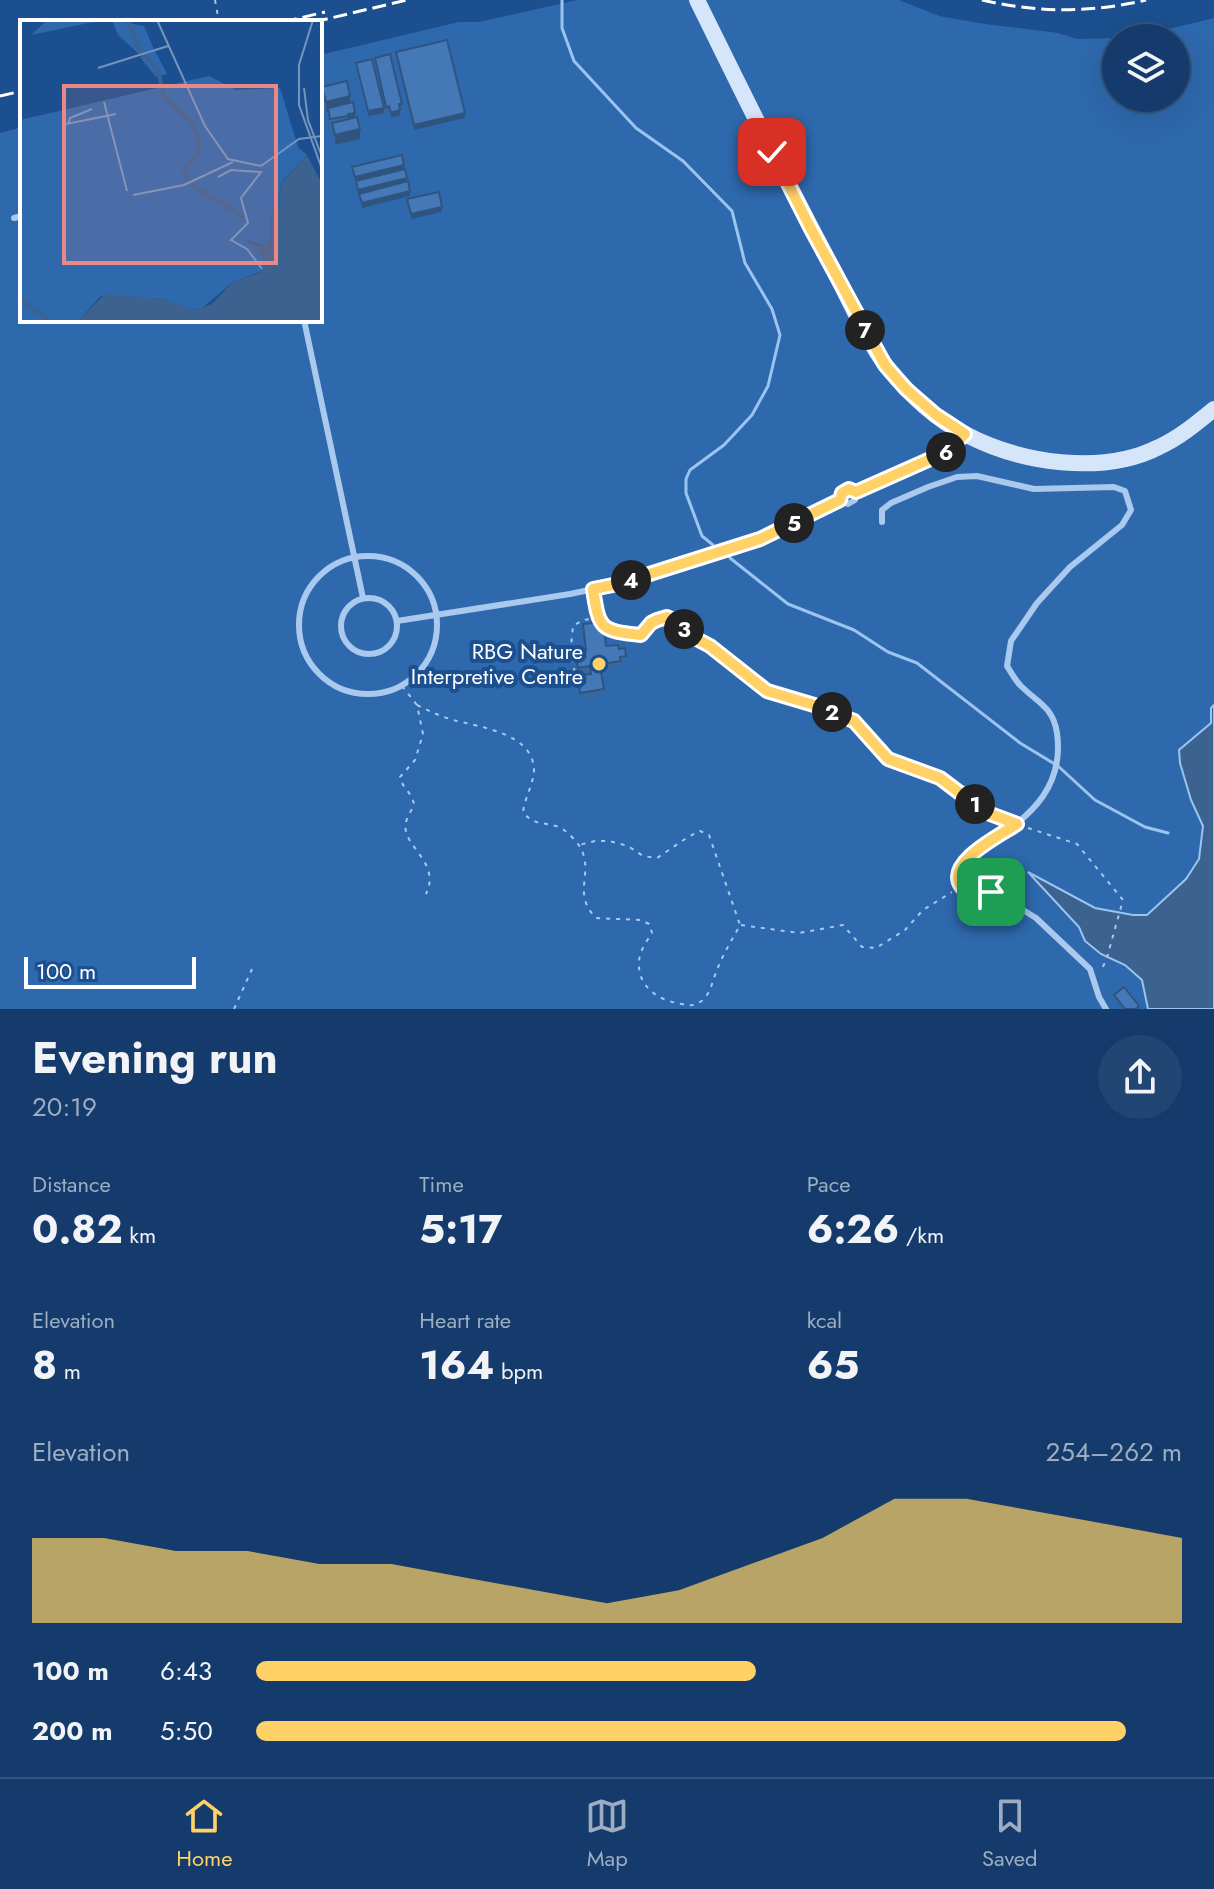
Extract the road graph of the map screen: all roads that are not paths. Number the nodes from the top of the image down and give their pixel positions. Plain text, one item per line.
1 (697, 0) edge
2 (20, 216) edge
3 (14, 218) dead end
4 (304, 322) edge
5 (1214, 409) edge
6 (965, 434) junction
7 (882, 522) dead end
8 (354, 557) junction
9 (363, 598) junction
10 (437, 615) junction
11 (397, 621) junction
12 (1106, 1009) edge

1 - 6 street
2 - 3 lane
4 - 8 lane
5 - 6 street
6 - 10 lane
7 - 12 lane
8 - 9 lane
8 - 10 lane
8 - 10 lane
9 - 11 lane
9 - 11 lane
10 - 11 lane

